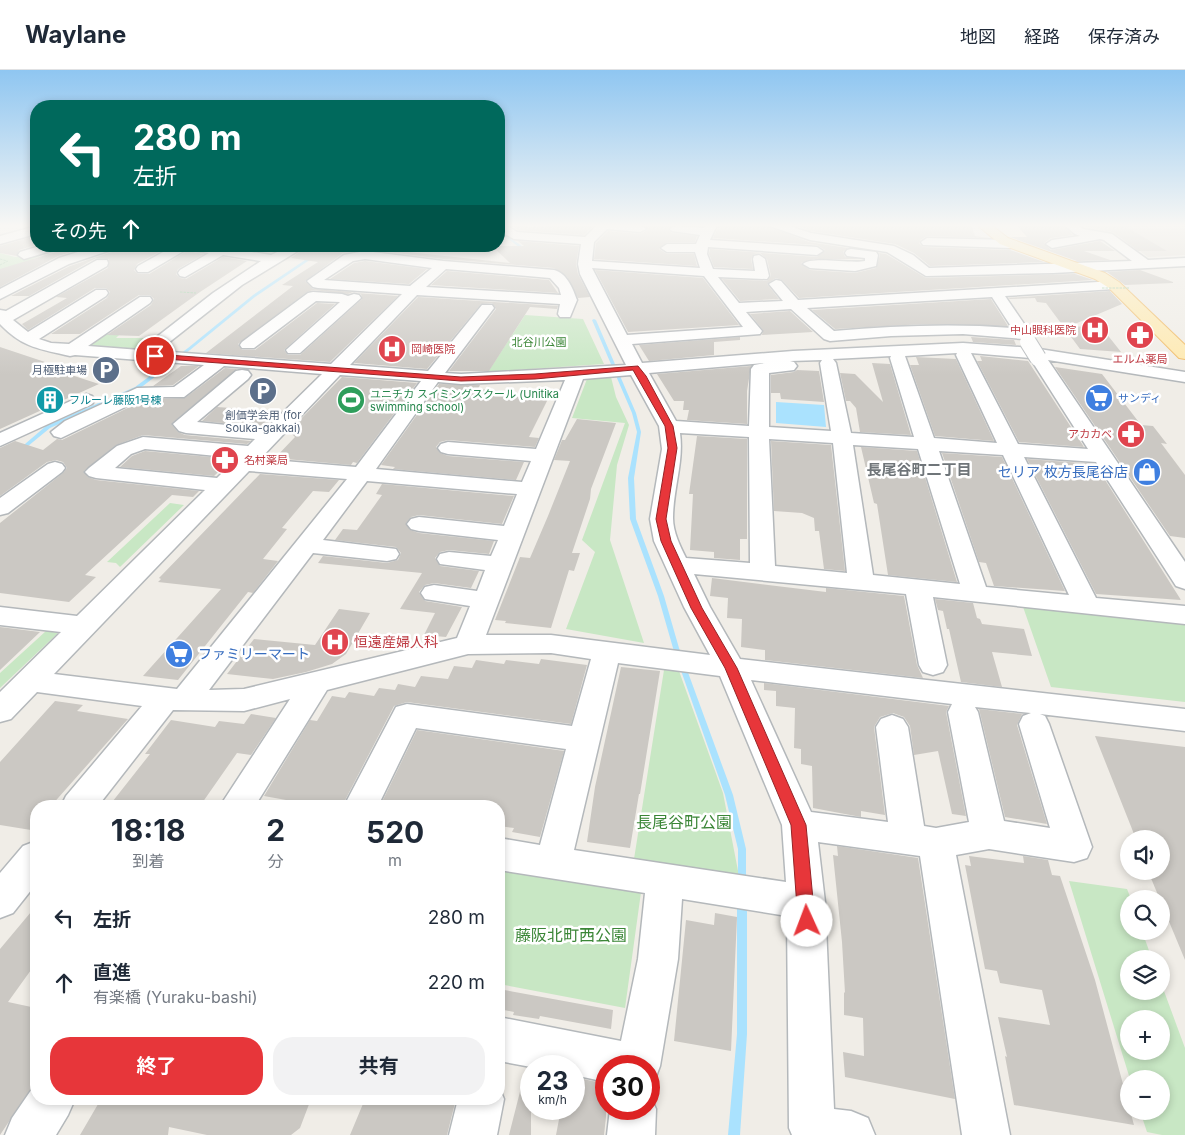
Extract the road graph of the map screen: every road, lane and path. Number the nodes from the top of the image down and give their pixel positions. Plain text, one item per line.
1 (710, 274) edge
2 (38, 275) edge
3 (80, 275) edge
4 (248, 275) edge
5 (323, 275) edge
6 (381, 275) edge
7 (432, 275) edge
8 (486, 275) edge
9 (530, 275) edge
10 (555, 275) edge
11 (587, 275) edge
12 (728, 275) edge
13 (762, 275) edge
14 (1098, 275) edge
15 (776, 284) dead end
16 (1108, 287) junction
17 (829, 288) dead end
18 (1130, 288) dead end
19 (415, 289) junction
20 (995, 291) junction
21 (180, 292) dead end
22 (101, 293) dead end
23 (202, 293) dead end
24 (359, 293) junction
25 (466, 293) junction
26 (0, 295) edge
27 (510, 296) junction
28 (918, 296) junction
29 (145, 300) dead end
30 (850, 300) junction
31 (403, 302) junction
32 (794, 304) junction
33 (567, 307) junction
34 (487, 308) junction
35 (736, 308) junction
36 (2, 317) edge
37 (610, 318) junction
38 (963, 329) junction
39 (891, 331) junction
40 (18, 337) junction
41 (1026, 338) junction
42 (248, 345) dead end
43 (70, 350) junction
44 (294, 350) dead end
45 (1185, 354) edge
46 (964, 355) junction
47 (142, 356) junction
48 (898, 358) junction
49 (1039, 359) junction
50 (220, 362) junction
51 (624, 362) junction
52 (828, 363) junction
53 (336, 370) junction
54 (576, 374) junction
55 (242, 375) dead end
56 (433, 377) junction
57 (1185, 377) edge
58 (108, 390) dead end
59 (669, 426) junction
60 (61, 432) dead end
61 (759, 432) junction
62 (272, 435) junction
63 (842, 438) junction
64 (0, 440) edge
65 (926, 444) junction
66 (448, 448) dead end
67 (1009, 449) junction
68 (543, 456) junction
69 (1104, 456) junction
70 (249, 459) junction
71 (55, 468) dead end
72 (362, 474) junction
73 (223, 485) junction
74 (530, 489) junction
75 (0, 508) edge
76 (419, 524) dead end
77 (512, 534) junction
78 (307, 545) junction
79 (387, 554) dead end
80 (449, 559) dead end
81 (500, 564) junction
82 (676, 565) junction
83 (763, 572) junction
84 (1185, 581) edge
85 (861, 582) junction
86 (918, 588) junction
87 (434, 593) dead end
88 (976, 594) junction
89 (486, 600) junction
90 (1087, 605) junction
91 (1185, 615) edge
92 (0, 616) edge
93 (84, 626) junction
94 (468, 645) junction
95 (621, 653) junction
96 (933, 665) dead end
97 (731, 668) junction
98 (31, 680) junction
99 (317, 682) junction
100 (175, 700) junction
101 (0, 711) edge
102 (962, 712) dead end
103 (1185, 720) edge
104 (1034, 724) dead end
105 (892, 727) dead end
106 (584, 740) junction
107 (83, 800) edge
108 (241, 800) edge
109 (364, 800) edge
110 (799, 825) junction
111 (989, 834) junction
112 (922, 841) junction
113 (505, 855) edge
114 (553, 862) junction
115 (30, 864) edge
116 (665, 880) junction
117 (0, 901) edge
118 (806, 902) junction
119 (505, 1040) edge
120 (640, 1055) edge
121 (595, 1058) edge
122 (48, 1105) edge
123 (480, 1105) edge
124 (632, 1120) edge
125 (825, 1133) edge
126 (29, 1135) edge
127 (473, 1135) edge
128 (631, 1135) edge
129 (986, 1135) edge

1 - 35 street
2 - 26 street
3 - 36 street
4 - 47 street
5 - 24 street
6 - 24 street
7 - 19 street
8 - 25 street
9 - 27 street
10 - 33 street
11 - 37 street
12 - 13 street
14 - 16 main road
15 - 32 street
16 - 18 path, bridge
16 - 20 street
16 - 45 main road
17 - 30 street
19 - 24 street
19 - 25 street
19 - 31 street
20 - 28 street
20 - 41 street
21 - 23 path
22 - 40 street
24 - 31 street
24 - 42 street
24 - 44 street
25 - 27 street
27 - 33 street
28 - 30 street
28 - 38 street
29 - 43 street
30 - 32 street
30 - 39 street
31 - 34 street
31 - 53 street
32 - 35 street
32 - 39 street
33 - 34 street
33 - 37 street
34 - 56 street
35 - 51 street
36 - 40 street
37 - 51 street
38 - 39 street
38 - 41 street
40 - 43 street
41 - 49 street, bridge
43 - 47 street
46 - 48 street
46 - 49 street
46 - 67 street
47 - 50 street
48 - 52 street
48 - 65 street
49 - 69 street
50 - 53 street
50 - 60 street
51 - 54 street
51 - 57 street
51 - 59 street
52 - 61 street
52 - 63 street
53 - 56 street
53 - 62 street
54 - 56 street
54 - 68 street
55 - 62 street
56 - 72 street
58 - 64 street
59 - 61 street
59 - 82 street
61 - 63 street
61 - 83 street
62 - 70 street
63 - 65 street
63 - 85 street
65 - 67 street
65 - 88 street
66 - 68 street
67 - 69 street
67 - 90 street
68 - 74 street
69 - 84 street
70 - 72 street
70 - 73 street
70 - 73 street
71 - 75 street
72 - 74 street
72 - 78 street
73 - 93 street
74 - 77 street
76 - 77 street
77 - 81 street
78 - 79 street
78 - 100 street
80 - 81 street
81 - 89 street
82 - 83 street
82 - 97 street
83 - 85 street
85 - 86 street
86 - 88 street
86 - 96 street
87 - 89 street
88 - 90 street
89 - 94 street
90 - 91 street
92 - 93 street
93 - 98 street
94 - 95 street
94 - 99 street
95 - 97 street
95 - 106 street
97 - 103 street
97 - 110 street
98 - 100 street
98 - 101 street
99 - 100 street
99 - 108 street
100 - 107 street
102 - 111 street
104 - 111 street
105 - 112 street
106 - 109 street
106 - 114 street
110 - 112 street
110 - 118 street
111 - 112 street
112 - 129 street
113 - 114 street
114 - 116 street
115 - 117 street
116 - 118 street
116 - 120 street
118 - 125 street
119 - 121 street
122 - 126 street
123 - 127 street
124 - 128 street

